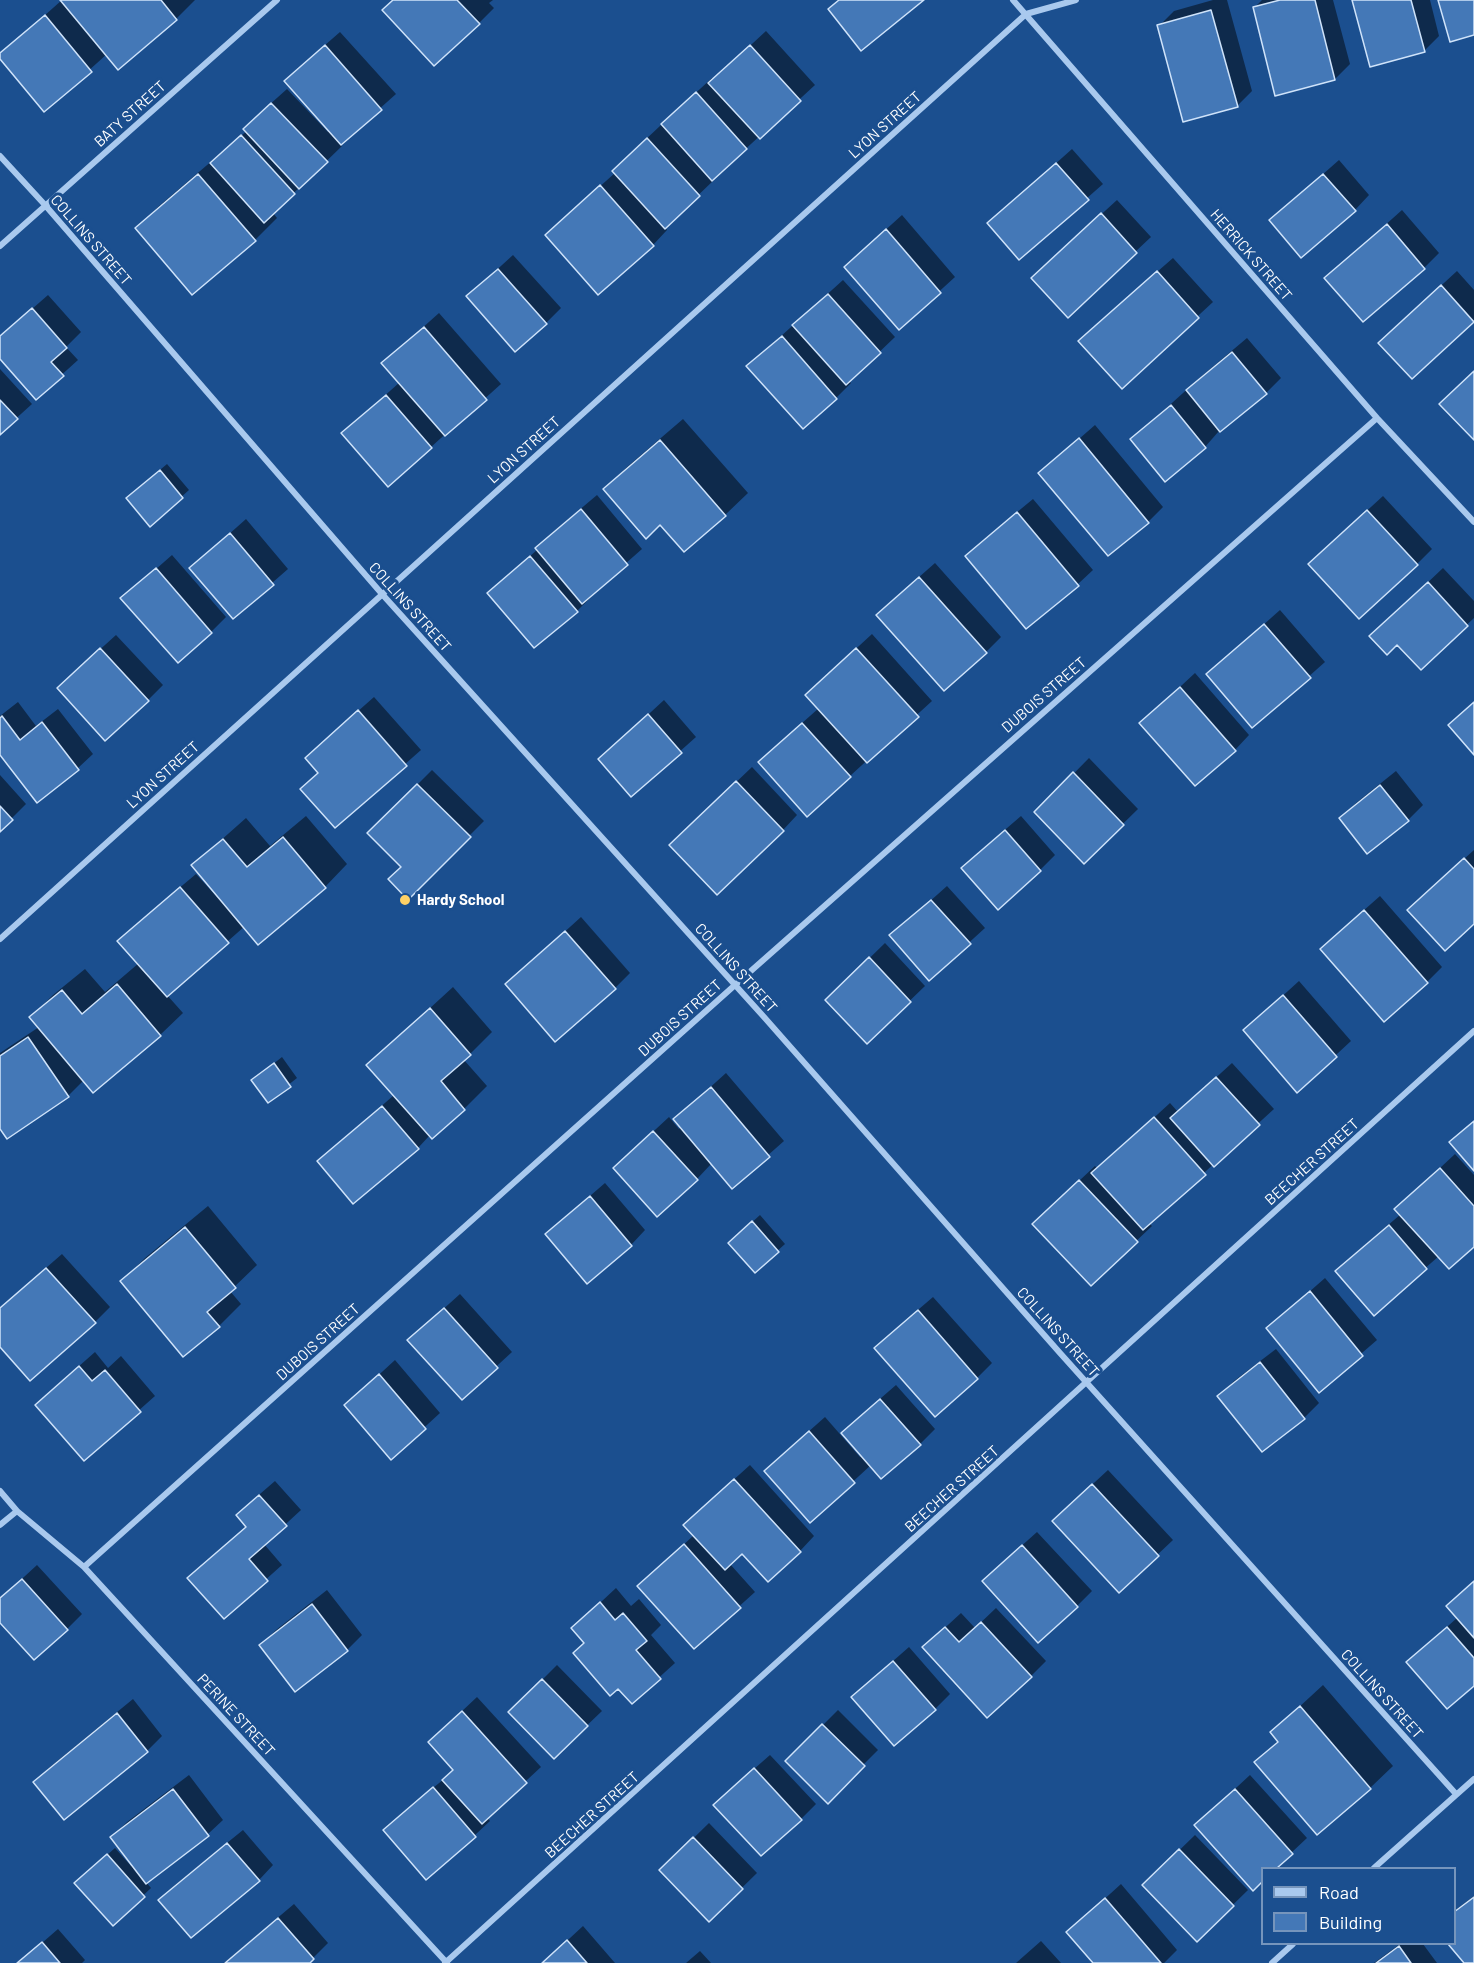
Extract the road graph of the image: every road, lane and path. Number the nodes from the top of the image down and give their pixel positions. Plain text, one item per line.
1 (276, 0) edge
2 (1013, 0) edge
3 (1076, 0) edge
4 (1026, 14) junction
5 (0, 156) edge
6 (45, 206) junction
7 (0, 246) edge
8 (1377, 418) junction
9 (1474, 522) edge
10 (382, 594) junction
11 (0, 939) edge
12 (735, 985) junction
13 (1474, 1031) edge
14 (1087, 1383) junction
15 (0, 1491) edge
16 (17, 1511) junction
17 (0, 1525) edge
18 (84, 1567) junction
19 (1474, 1779) edge
20 (1456, 1794) junction
21 (1376, 1867) edge
22 (1292, 1945) edge
23 (446, 1963) edge
24 (1272, 1963) edge

1 - 6 street, BATY STREET
2 - 4 street, HERRICK STREET
3 - 4 street, LYON STREET
4 - 8 street, HERRICK STREET
4 - 10 street, LYON STREET
5 - 6 street, COLLINS STREET
6 - 7 street, BATY STREET
6 - 10 street, COLLINS STREET
8 - 9 street, HERRICK STREET
8 - 12 street, DUBOIS STREET
10 - 11 street, LYON STREET
10 - 12 street, COLLINS STREET
12 - 14 street, COLLINS STREET
12 - 18 street, DUBOIS STREET
13 - 14 street, BEECHER STREET
14 - 20 street, COLLINS STREET
14 - 23 street, BEECHER STREET
15 - 16 street, PERINE STREET
16 - 17 street
16 - 18 street, PERINE STREET
18 - 23 street, PERINE STREET
19 - 20 street
20 - 21 street
22 - 24 street

